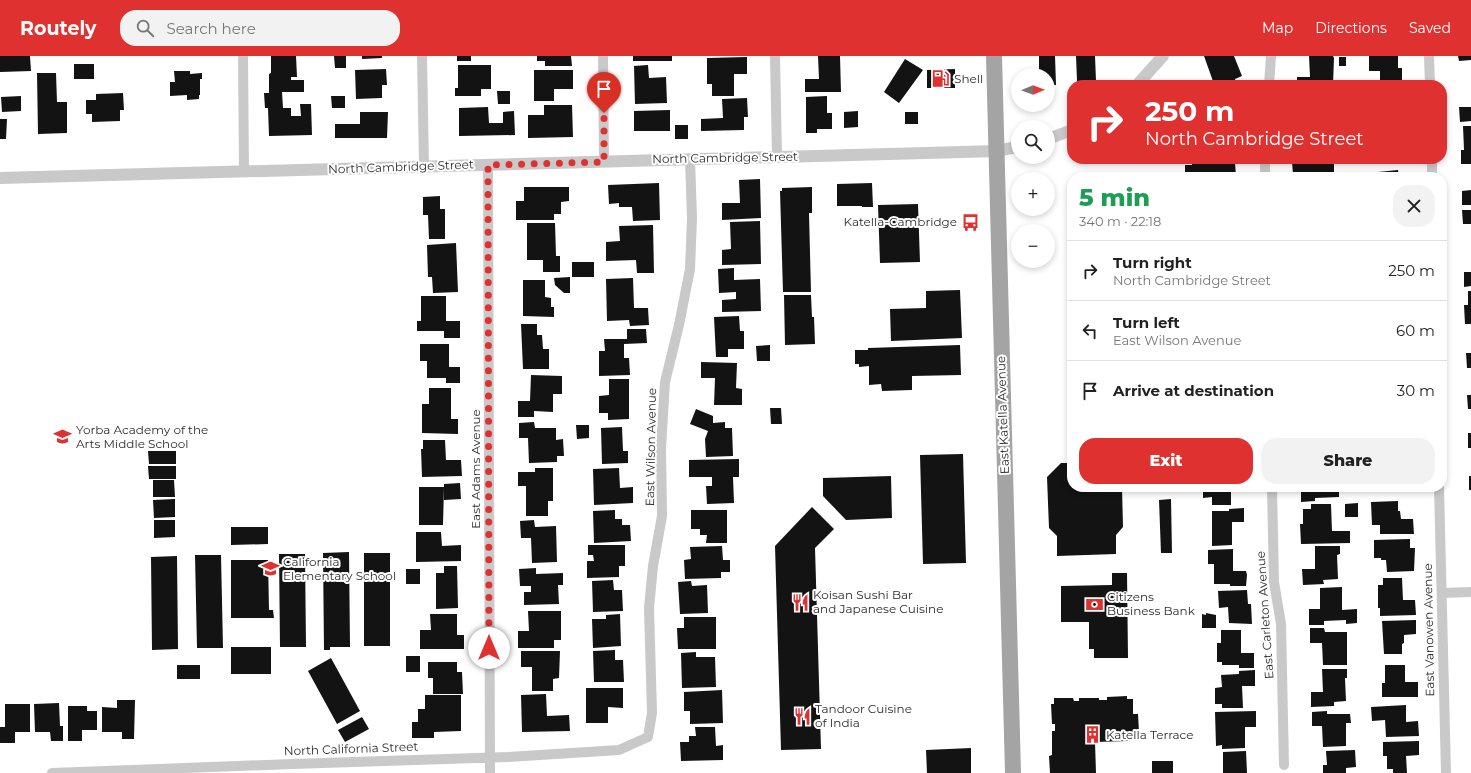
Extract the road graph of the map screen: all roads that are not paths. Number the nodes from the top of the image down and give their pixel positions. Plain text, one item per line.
1 (243, 56) edge
2 (422, 56) edge
3 (603, 56) edge
4 (775, 56) edge
5 (994, 56) edge
6 (1163, 56) edge
7 (1271, 56) edge
8 (1429, 56) edge
9 (1141, 80) edge
10 (1269, 80) edge
11 (1430, 80) edge
12 (1067, 132) edge
13 (1055, 136) edge
14 (1011, 148) edge
15 (996, 151) junction
16 (777, 157) junction
17 (690, 159) junction
18 (604, 162) junction
19 (488, 165) junction
20 (424, 166) junction
21 (244, 171) junction
22 (0, 178) edge
23 (1272, 492) edge
24 (1439, 492) edge
25 (1471, 592) edge
26 (1442, 593) junction
27 (648, 737) joint
28 (490, 758) junction
29 (1284, 765) dead end
30 (215, 770) edge
31 (52, 773) edge
32 (56, 773) edge
33 (490, 773) edge
34 (1013, 773) edge
35 (1446, 773) edge

1 - 21 street
2 - 20 street
3 - 18 street
4 - 16 street
5 - 15 main road, East Katella Avenue
6 - 9 street
7 - 10 street
8 - 11 street
12 - 13 street
14 - 15 street, North Cambridge Street
15 - 16 street, North Cambridge Street
15 - 34 main road, East Katella Avenue
16 - 17 street, North Cambridge Street
17 - 18 street, North Cambridge Street
17 - 27 street, East Wilson Avenue
18 - 19 street, North Cambridge Street
19 - 20 street, North Cambridge Street
19 - 28 street, East Adams Avenue
20 - 21 street, North Cambridge Street
21 - 22 street, North Cambridge Street
23 - 29 street, East Carleton Avenue
24 - 26 street, East Vanowen Avenue
25 - 26 street
26 - 35 street, East Vanowen Avenue
27 - 28 street, North California Street
28 - 30 street, North California Street
28 - 33 street, East Adams Avenue
30 - 32 street, North California Street
31 - 32 street, North California Street

